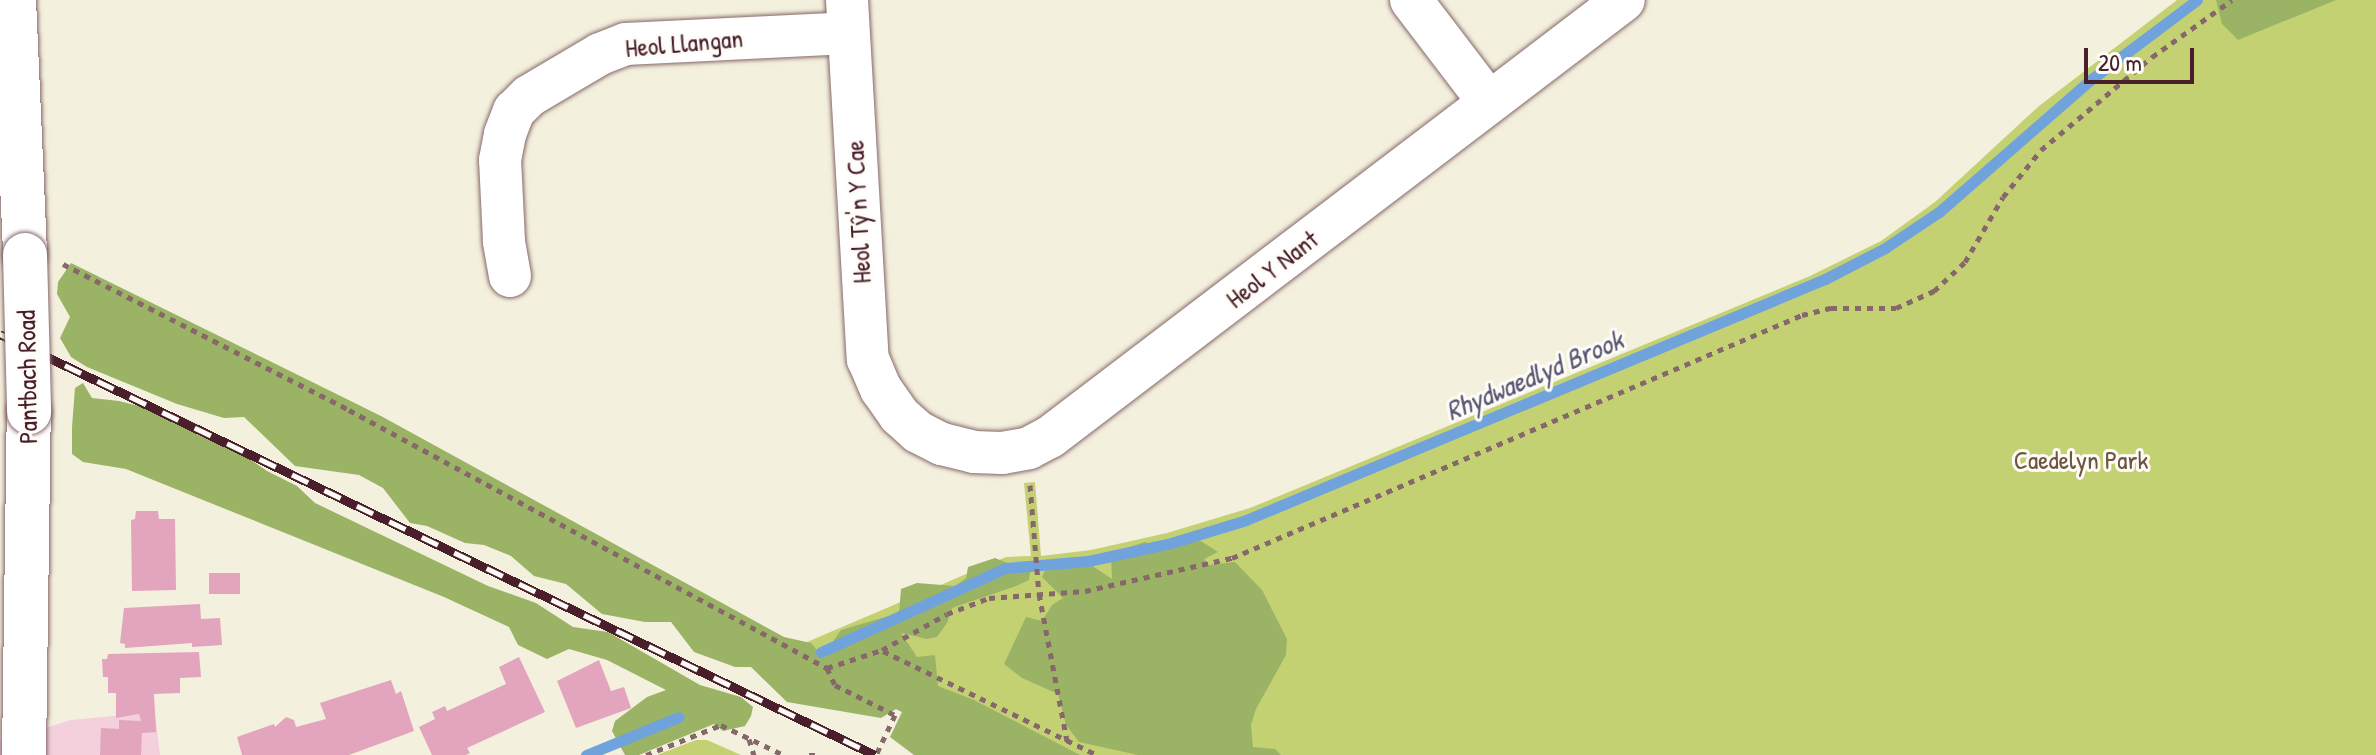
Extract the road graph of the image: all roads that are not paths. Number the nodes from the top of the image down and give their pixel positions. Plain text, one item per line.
1 (14, 0) edge
2 (1411, 0) edge
3 (1624, 0) edge
4 (848, 16) edge
5 (1488, 101) junction
6 (510, 276) dead end
7 (899, 415) joint
8 (13, 637) edge
9 (24, 755) edge

1 - 8 street, Pantbach Road, bridge
2 - 5 street
3 - 5 street, Heol Y Nant
4 - 6 street, Heol Llangan
4 - 7 street, Heol Tŷ'n Y Cae
5 - 7 street, Heol Y Nant
8 - 9 street, Pantbach Road

